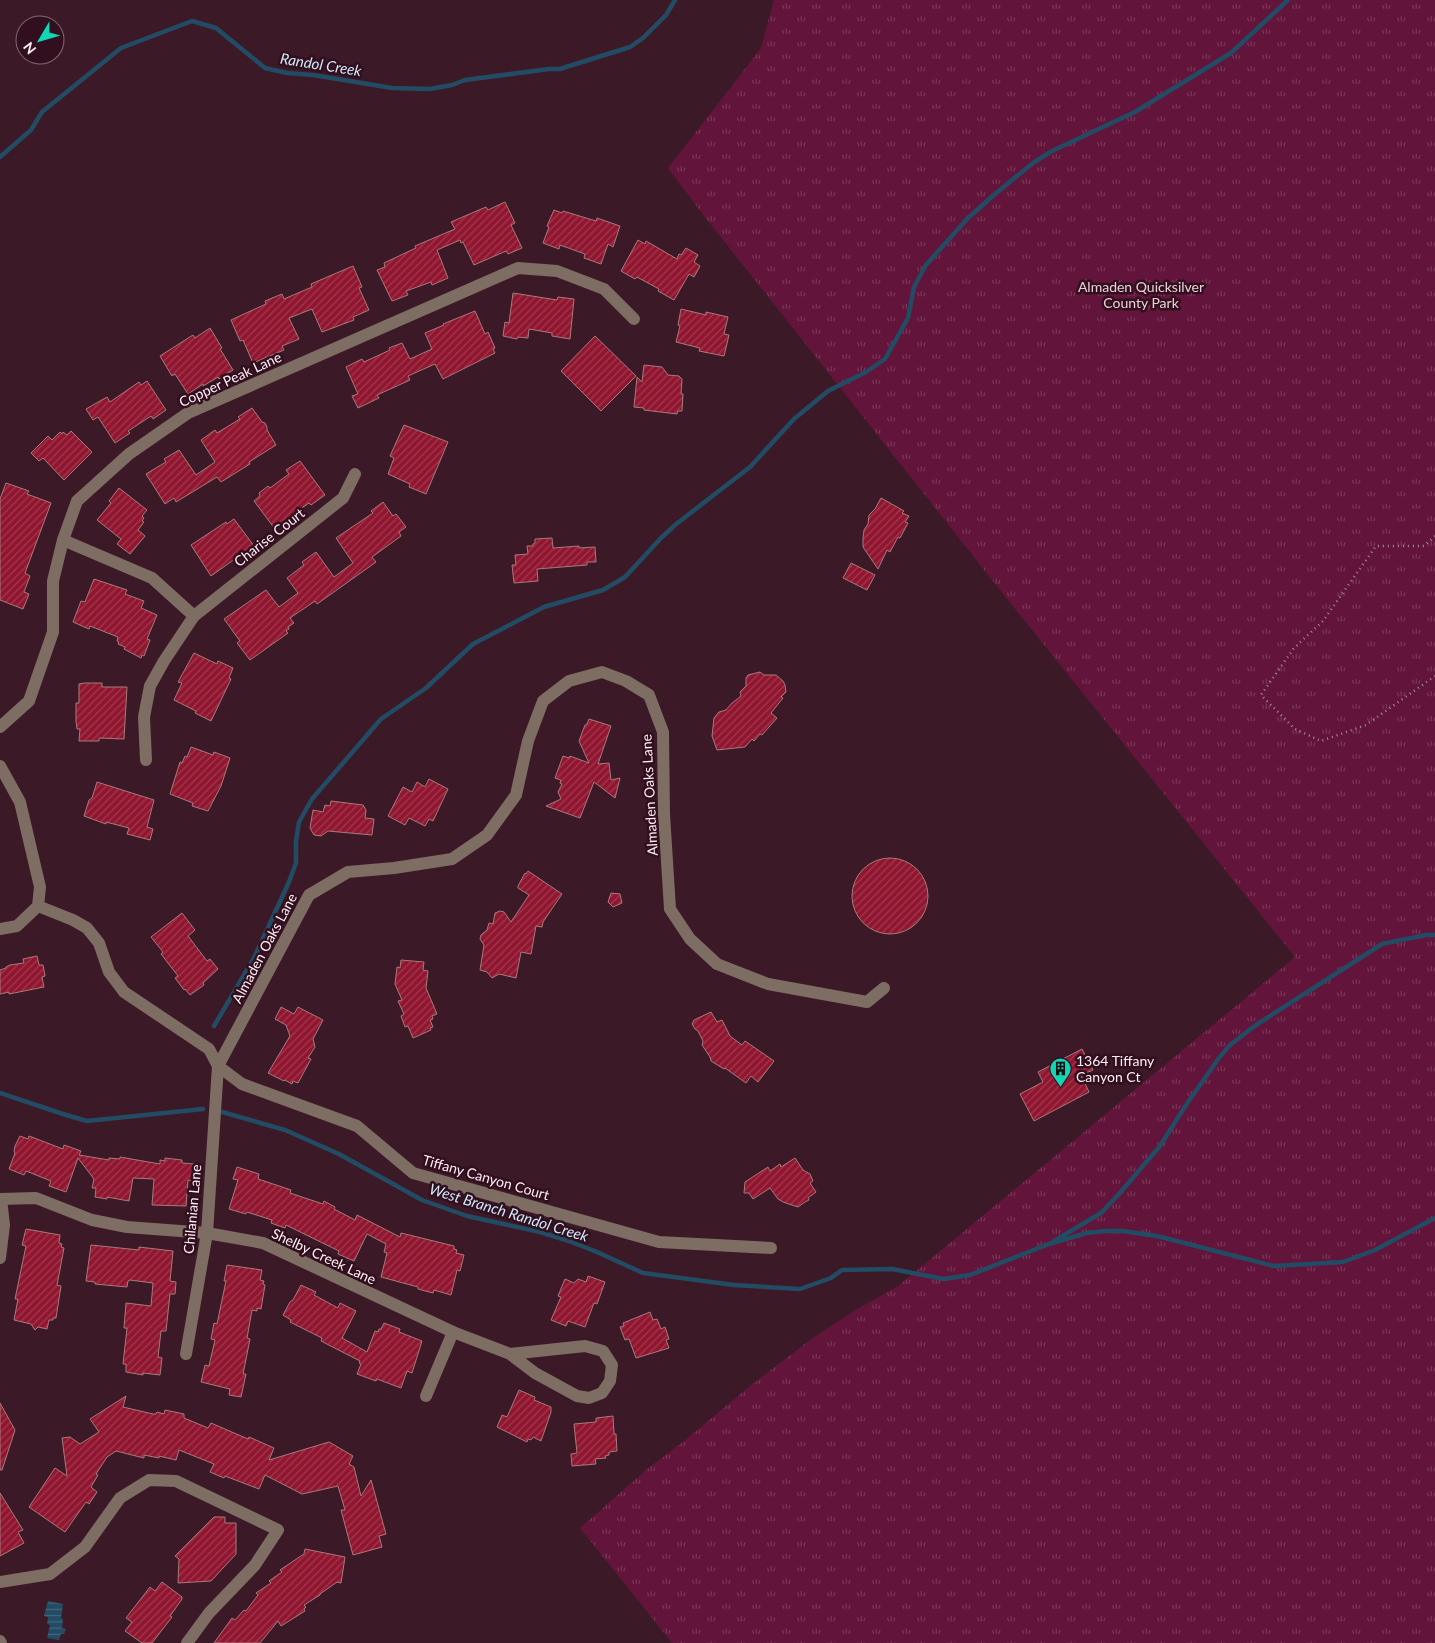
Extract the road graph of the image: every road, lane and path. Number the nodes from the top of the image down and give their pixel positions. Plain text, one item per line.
1 (634, 319) dead end
2 (355, 474) dead end
3 (1435, 536) edge
4 (63, 540) junction
5 (194, 616) junction
6 (1435, 676) edge
7 (0, 727) edge
8 (146, 760) dead end
9 (0, 766) edge
10 (38, 906) junction
11 (0, 929) edge
12 (884, 988) dead end
13 (218, 1066) junction
14 (1, 1199) edge
15 (207, 1233) junction
16 (771, 1248) dead end
17 (0, 1258) edge
18 (453, 1332) junction
19 (186, 1354) dead end
20 (510, 1354) junction
21 (426, 1396) dead end
22 (0, 1582) edge
23 (187, 1643) edge

1 - 4 street, Copper Peak Lane
2 - 5 street, Charise Court
3 - 6 path
4 - 5 street
4 - 7 street, Copper Peak Lane
5 - 8 street, Charise Court
9 - 10 street
10 - 11 street
10 - 13 street, Tiffany Canyon Court
12 - 13 street, Almaden Oaks Lane
13 - 15 street, Chilanian Lane
13 - 16 street, Tiffany Canyon Court
14 - 15 street, Shelby Creek Lane
14 - 17 street
15 - 18 street, Shelby Creek Lane
15 - 19 street, Chilanian Lane
18 - 20 street, Shelby Creek Lane
18 - 21 street
20 - 20 street, Shelby Creek Lane
22 - 23 street

